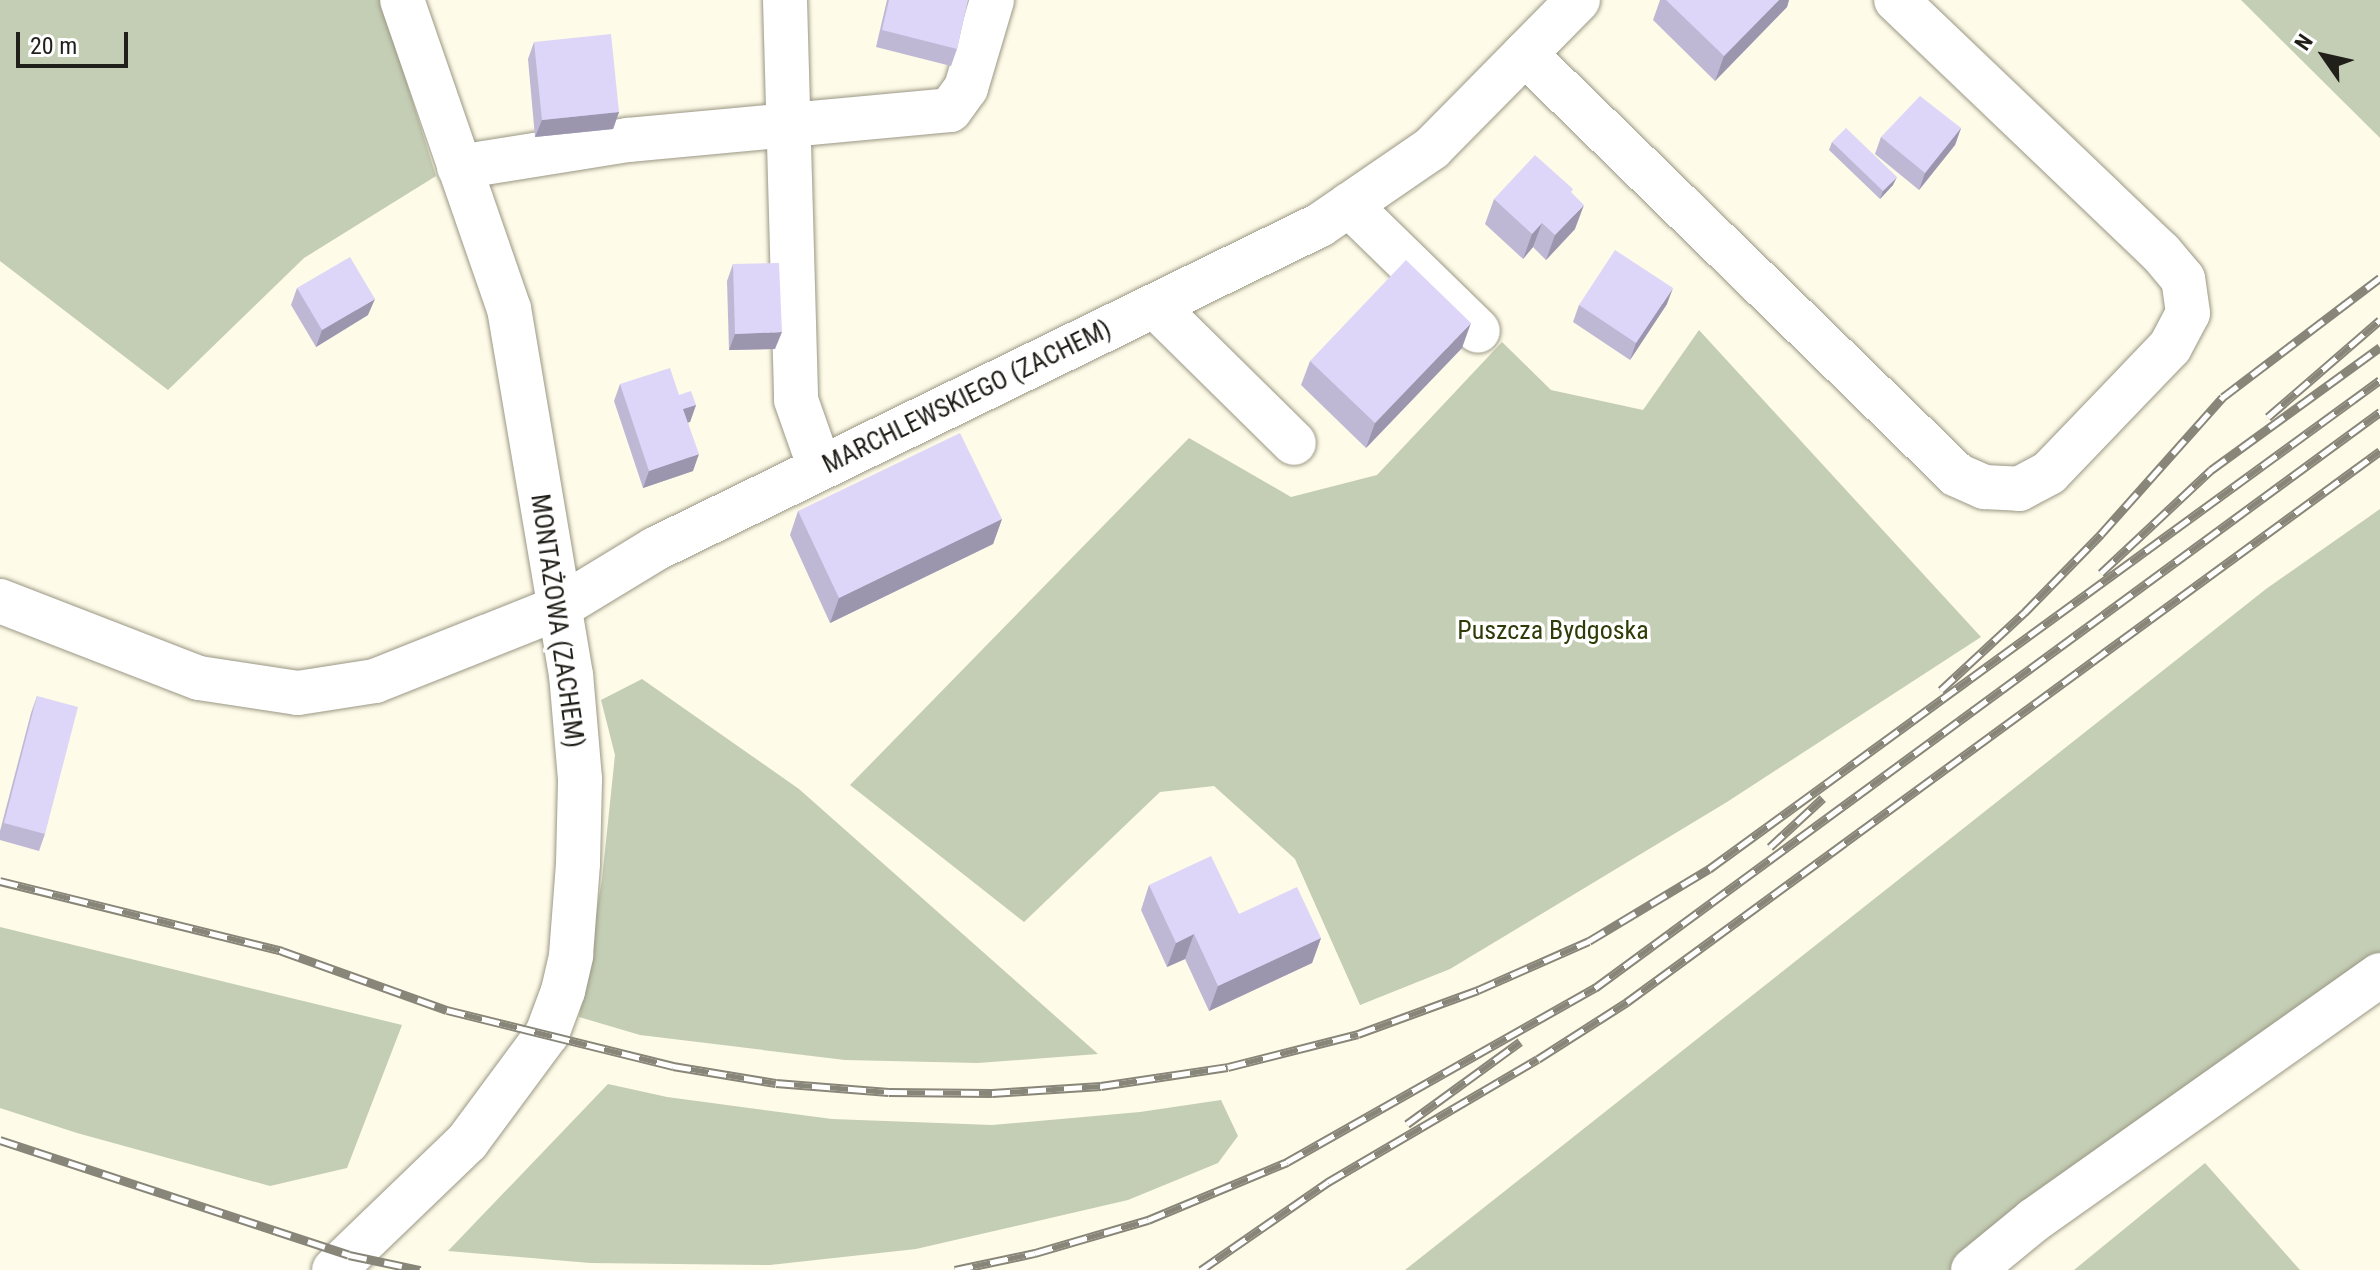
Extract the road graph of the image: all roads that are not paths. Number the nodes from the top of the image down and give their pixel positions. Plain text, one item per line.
1 (402, 0) edge
2 (785, 0) edge
3 (992, 0) edge
4 (1578, 0) edge
5 (1896, 0) edge
6 (1525, 54) junction
7 (787, 125) junction
8 (459, 167) junction
9 (1349, 205) junction
10 (1155, 306) junction
11 (1478, 331) dead end
12 (1294, 443) dead end
13 (820, 468) junction
14 (0, 601) edge
15 (558, 608) junction
16 (2380, 975) edge
17 (334, 1270) edge
18 (1973, 1270) edge

1 - 8 lane, MONTAŻOWA (ZACHEM)
2 - 7 lane
3 - 7 lane
4 - 6 lane, MARCHLEWSKIEGO (ZACHEM)
5 - 6 lane
6 - 9 lane, MARCHLEWSKIEGO (ZACHEM)
7 - 8 lane
7 - 13 lane
8 - 15 lane, MONTAŻOWA (ZACHEM)
9 - 10 lane, MARCHLEWSKIEGO (ZACHEM)
9 - 11 lane
10 - 12 lane
10 - 13 lane, MARCHLEWSKIEGO (ZACHEM)
13 - 15 lane, MARCHLEWSKIEGO (ZACHEM)
14 - 15 lane, MARCHLEWSKIEGO (ZACHEM)
15 - 17 lane, MONTAŻOWA (ZACHEM)
16 - 18 lane

